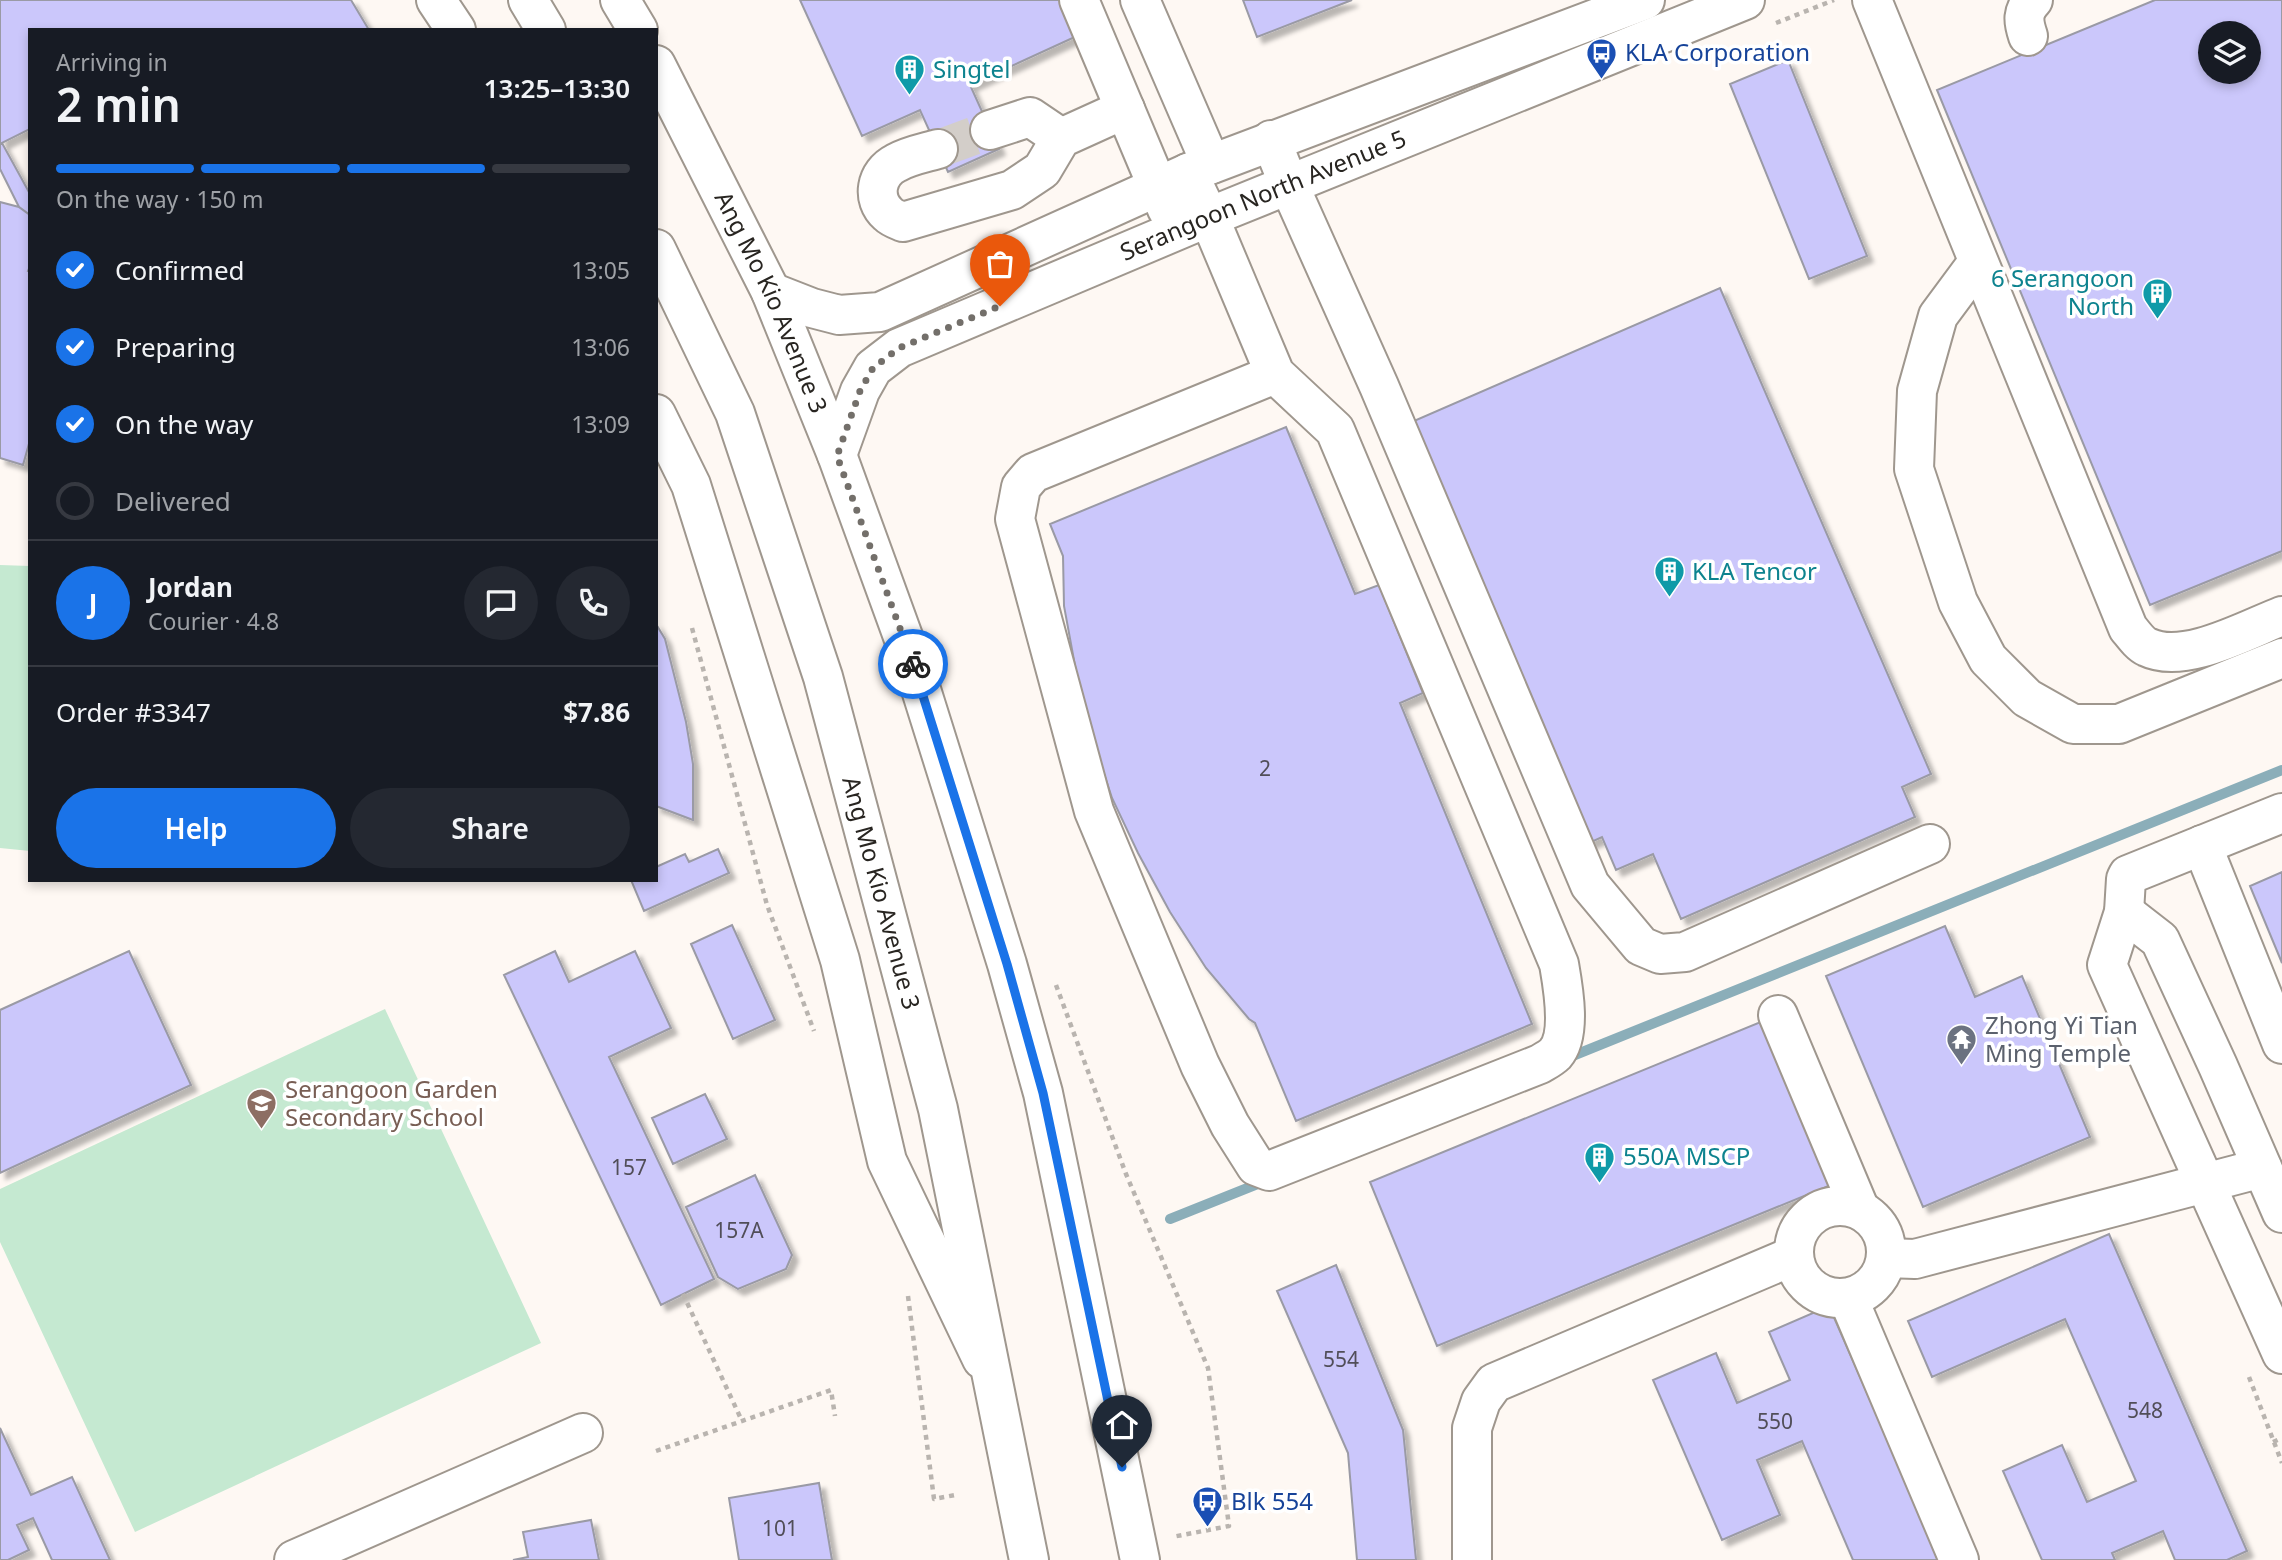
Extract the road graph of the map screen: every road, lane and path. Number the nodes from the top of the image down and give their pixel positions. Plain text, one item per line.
1 (436, 0) edge
2 (528, 0) edge
3 (620, 0) edge
4 (1079, 0) edge
5 (1140, 0) edge
6 (1645, 0) edge
7 (1745, 0) edge
8 (1872, 0) edge
9 (455, 28) edge
10 (545, 28) edge
11 (637, 28) edge
12 (658, 69) edge
13 (1125, 108) junction
14 (990, 130) tunnel mouth
15 (1061, 138) junction
16 (1270, 140) junction
17 (938, 149) tunnel mouth
18 (1185, 174) junction
19 (1289, 185) junction
20 (1193, 224) junction
21 (658, 253) edge
22 (1978, 262) junction
23 (771, 292) junction
24 (1275, 374) junction
25 (658, 418) edge
26 (837, 456) junction
27 (2282, 616) edge
28 (692, 627) dead end
29 (2282, 658) edge
30 (2282, 813) edge
31 (1930, 844) dead end
32 (2202, 845) junction
33 (2124, 912) junction
34 (1054, 980) dead end
35 (2190, 1005) junction
36 (1778, 1015) dead end
37 (2136, 1031) junction
38 (814, 1032) dead end
39 (2282, 1044) edge
40 (2262, 1168) junction
41 (2206, 1183) junction
42 (1860, 1210) junction
43 (2282, 1213) edge
44 (1793, 1255) junction
45 (1886, 1258) junction
46 (906, 1287) dead end
47 (683, 1294) dead end
48 (1848, 1298) junction
49 (2282, 1354) edge
50 (993, 1383) junction
51 (835, 1416) dead end
52 (742, 1421) junction
53 (583, 1433) dead end
54 (2282, 1438) edge
55 (2273, 1442) dead end
56 (656, 1451) dead end
57 (955, 1495) dead end
58 (1208, 1529) dead end
59 (294, 1560) edge
60 (1028, 1560) edge
61 (1140, 1560) edge
62 (1472, 1560) edge
63 (1959, 1560) edge

1 - 9 main road
2 - 10 main road
3 - 11 main road
4 - 13 main road
5 - 18 main road
6 - 16 main road, Serangoon North Avenue 5
7 - 19 main road, Serangoon North Avenue 5
8 - 22 main road
12 - 23 main road, Ang Mo Kio Avenue 3
13 - 15 main road
13 - 18 main road
14 - 15 main road
15 - 17 main road
16 - 18 main road, Serangoon North Avenue 5
16 - 19 main road
18 - 20 main road
18 - 23 main road, Serangoon North Avenue 5
19 - 20 main road, Serangoon North Avenue 5
19 - 31 main road
20 - 24 main road
20 - 26 main road, Serangoon North Avenue 5
21 - 50 main road, Ang Mo Kio Avenue 3
22 - 27 main road
22 - 29 main road
23 - 26 main road, Ang Mo Kio Avenue 3
24 - 24 main road
25 - 50 main road
26 - 61 main road, Ang Mo Kio Avenue 3
28 - 38 path
30 - 32 main road
32 - 33 main road
32 - 39 main road
33 - 35 main road
33 - 37 main road
34 - 58 path
35 - 37 main road
35 - 40 main road
36 - 42 main road
37 - 41 main road
40 - 41 main road
40 - 43 main road
41 - 45 main road
41 - 49 main road
42 - 44 main road
42 - 45 main road
44 - 48 main road
44 - 62 main road
45 - 48 main road
46 - 57 path
47 - 52 path
48 - 63 main road
50 - 60 main road, Ang Mo Kio Avenue 3
51 - 52 path
52 - 56 path
53 - 59 main road
54 - 55 path

